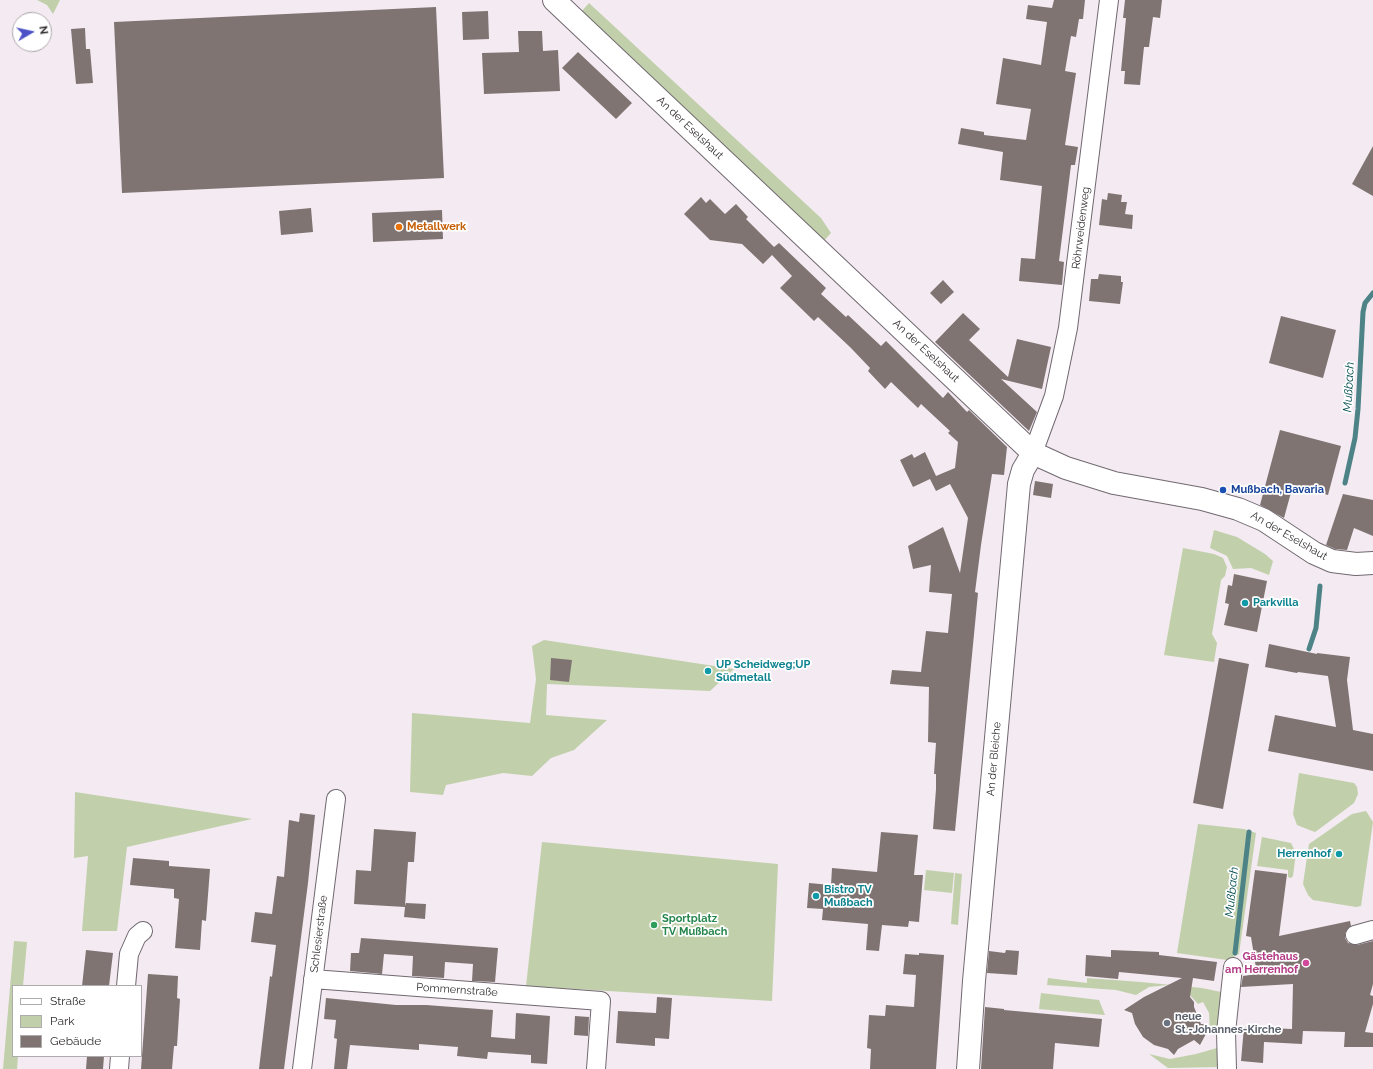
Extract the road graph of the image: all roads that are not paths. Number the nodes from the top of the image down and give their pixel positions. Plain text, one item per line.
1 (554, 0) edge
2 (1109, 0) edge
3 (1033, 453) junction
4 (1373, 563) edge
5 (336, 799) dead end
6 (1373, 930) edge
7 (143, 931) dead end
8 (1354, 935) dead end
9 (1233, 967) dead end
10 (313, 979) junction
11 (126, 985) edge
12 (120, 1057) edge
13 (119, 1069) edge
14 (302, 1069) edge
15 (596, 1069) edge
16 (968, 1069) edge
17 (1228, 1069) edge

1 - 3 main road, An der Eselshaut
2 - 3 street, Röhrweidenweg
3 - 4 main road, An der Eselshaut
3 - 16 main road, An der Bleiche
5 - 10 street, Schlesierstraße
6 - 8 street
7 - 11 street
9 - 17 street
10 - 14 street, Schlesierstraße
10 - 15 street, Pommernstraße
12 - 13 street

